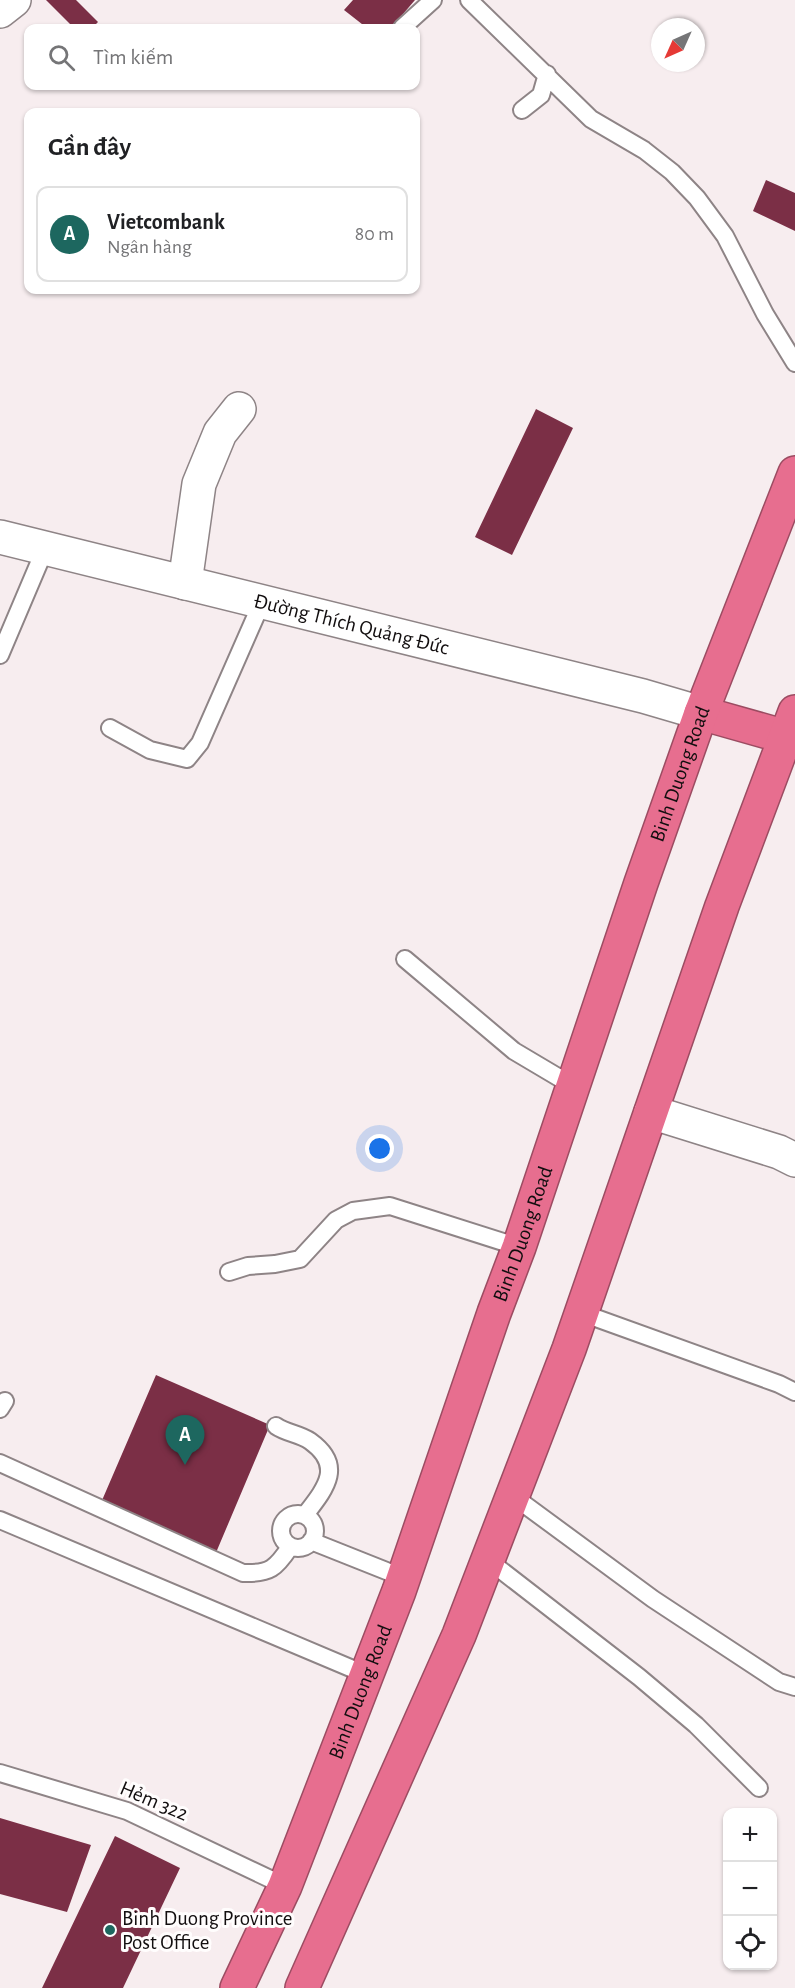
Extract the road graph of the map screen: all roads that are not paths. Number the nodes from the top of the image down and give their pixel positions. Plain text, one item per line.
1 (14, 0) edge
2 (433, 0) edge
3 (469, 0) edge
4 (0, 11) edge
5 (406, 24) edge
6 (547, 74) junction
7 (522, 110) dead end
8 (795, 363) edge
9 (239, 409) dead end
10 (795, 473) edge
11 (0, 537) edge
12 (45, 549) junction
13 (185, 584) junction
14 (262, 602) junction
15 (0, 655) edge
16 (701, 713) junction
17 (110, 728) dead end
18 (792, 730) edge
19 (405, 958) dead end
20 (573, 1086) junction
21 (651, 1112) junction
22 (795, 1160) edge
23 (519, 1247) junction
24 (229, 1272) dead end
25 (582, 1312) junction
26 (795, 1392) edge
27 (276, 1426) dead end
28 (0, 1463) edge
29 (513, 1496) junction
30 (305, 1515) junction
31 (0, 1520) edge
32 (311, 1541) junction
33 (290, 1547) junction
34 (488, 1560) junction
35 (404, 1578) junction
36 (367, 1675) junction
37 (795, 1687) edge
38 (0, 1773) edge
39 (759, 1788) dead end
40 (285, 1886) junction
41 (237, 1988) edge
42 (302, 1988) edge

1 - 4 street
2 - 5 lane
3 - 6 lane
6 - 7 lane
6 - 8 lane
9 - 13 street
10 - 16 highway, Binh Duong Road
11 - 12 street, Đường Thích Quảng Đức
12 - 13 street, Đường Thích Quảng Đức
12 - 15 lane
13 - 14 street, Đường Thích Quảng Đức
14 - 16 street, Đường Thích Quảng Đức
14 - 17 lane
16 - 18 highway
16 - 20 highway, Binh Duong Road
18 - 21 highway
19 - 20 lane
20 - 23 highway, Binh Duong Road
21 - 22 street
21 - 25 highway
23 - 24 lane
23 - 35 highway, Binh Duong Road
25 - 26 lane
25 - 29 highway
27 - 30 lane
28 - 33 lane
29 - 34 highway
29 - 37 lane
30 - 32 lane
30 - 33 lane
31 - 36 lane
32 - 33 lane
32 - 35 lane
34 - 39 lane
34 - 42 highway
35 - 36 highway, Binh Duong Road
36 - 40 highway, Binh Duong Road
38 - 40 lane, Hẻm 322
40 - 41 highway, Binh Duong Road

